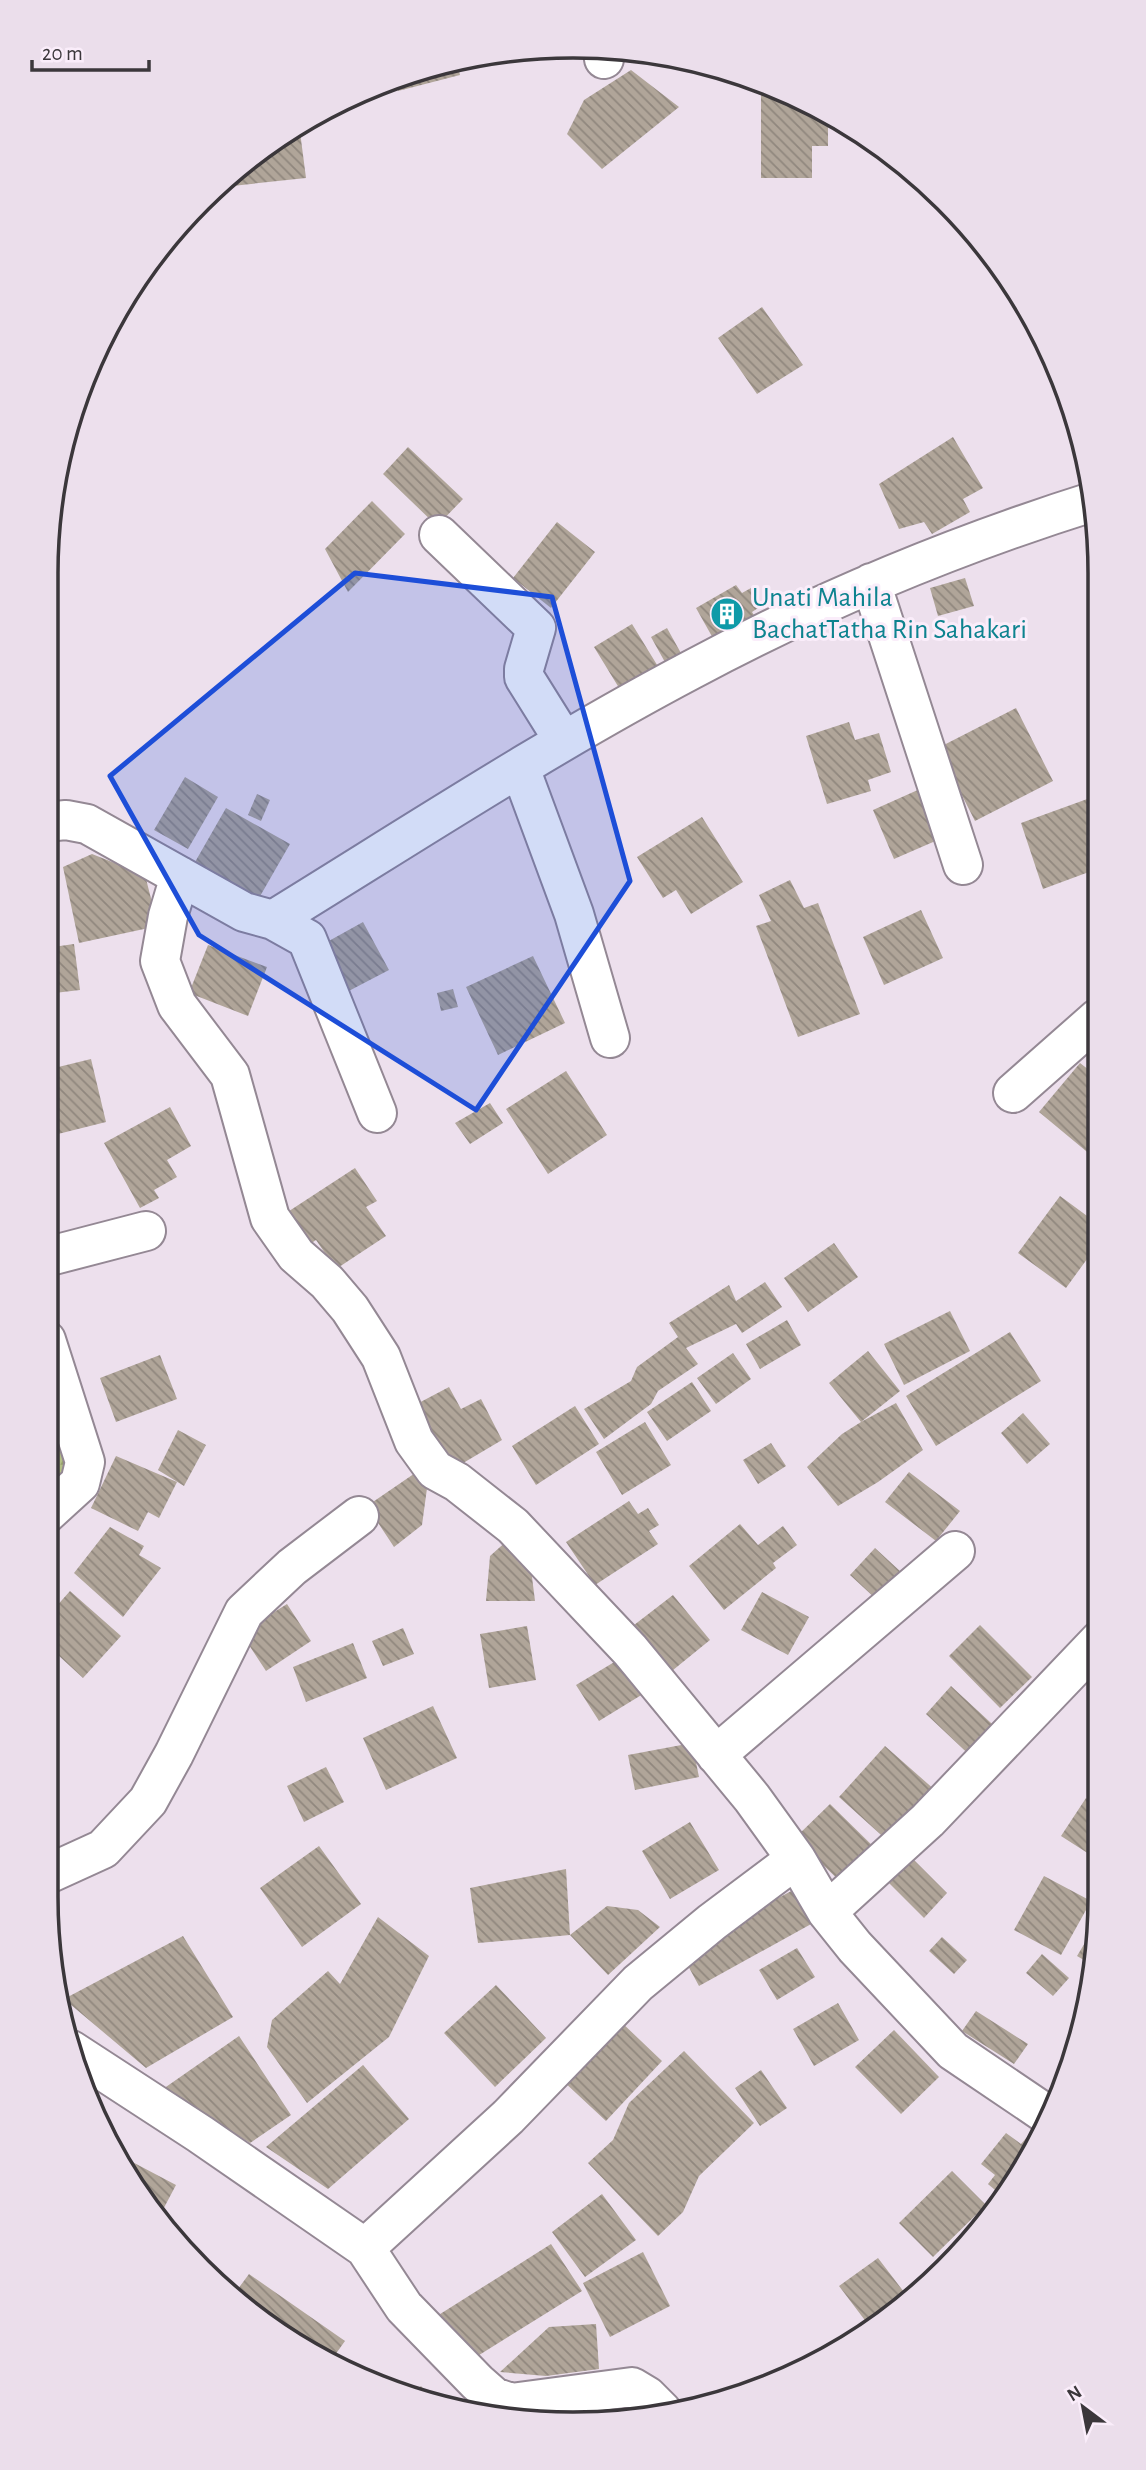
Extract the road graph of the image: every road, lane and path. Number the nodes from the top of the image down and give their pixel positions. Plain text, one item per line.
1 (1084, 505) edge
2 (439, 535) dead end
3 (871, 583) junction
4 (564, 741) junction
5 (520, 768) junction
6 (58, 821) edge
7 (963, 865) dead end
8 (180, 876) junction
9 (273, 920) junction
10 (1088, 1026) edge
11 (610, 1038) dead end
12 (1013, 1093) dead end
13 (377, 1113) dead end
14 (145, 1231) dead end
15 (58, 1254) edge
16 (58, 1378) edge
17 (58, 1503) edge
18 (359, 1516) dead end
19 (955, 1551) dead end
20 (1088, 1653) edge
21 (716, 1755) junction
22 (796, 1860) junction
23 (58, 1870) edge
24 (827, 1912) junction
25 (84, 2058) edge
26 (1041, 2111) edge
27 (365, 2248) junction
28 (656, 2405) edge

1 - 3 street
2 - 4 street
3 - 4 street
3 - 7 street
4 - 5 street
5 - 9 street
5 - 11 street
6 - 8 street
8 - 9 street
8 - 21 street
9 - 13 street
10 - 12 street
14 - 15 street
16 - 17 street
18 - 23 street
19 - 21 street
20 - 24 street
21 - 22 street
22 - 24 street
22 - 27 street
24 - 26 street
25 - 27 street
27 - 28 street

